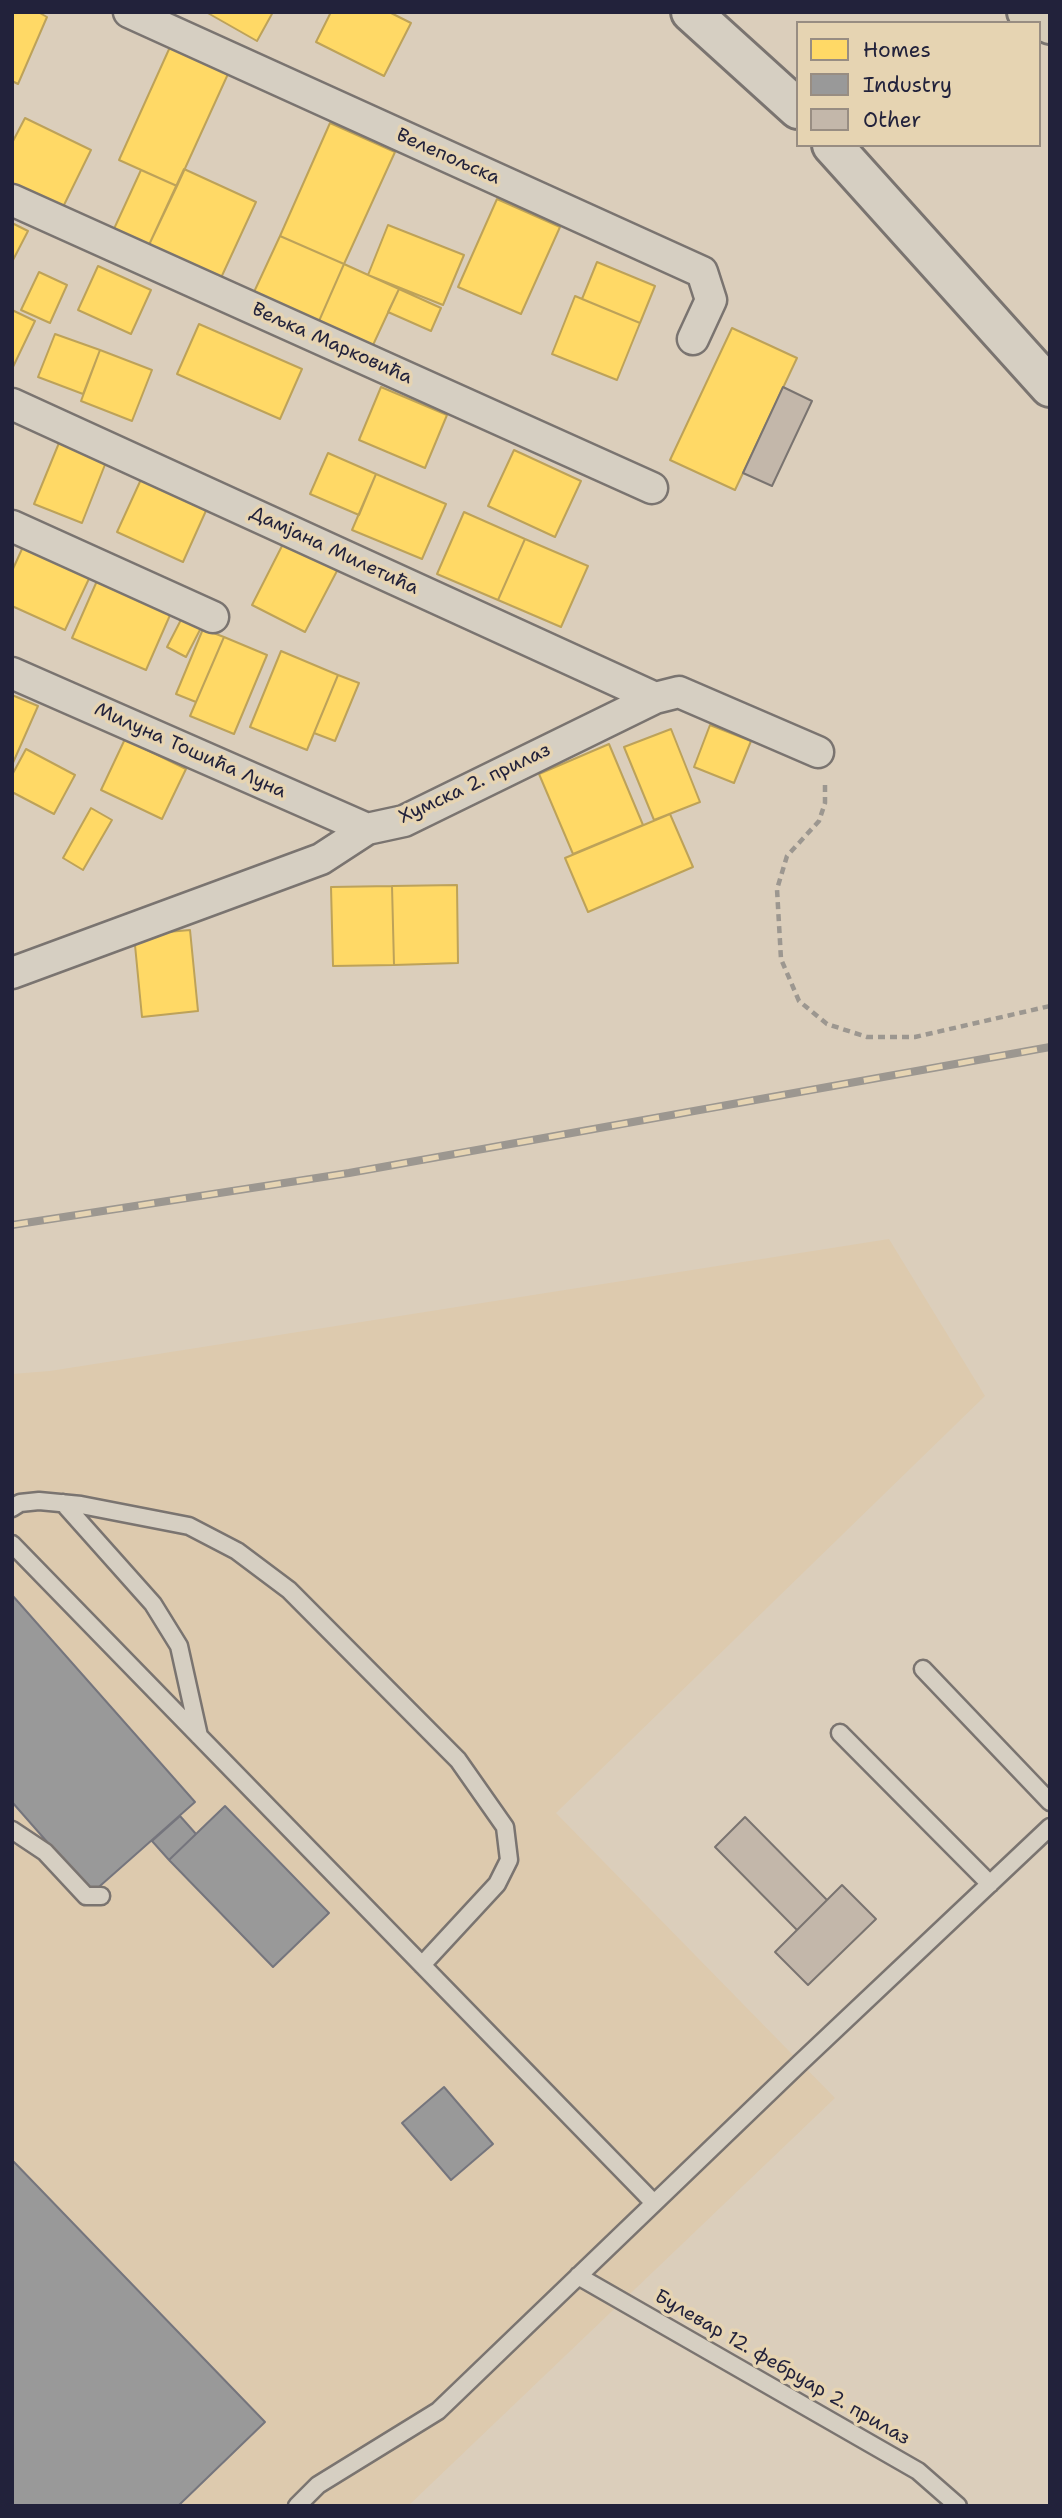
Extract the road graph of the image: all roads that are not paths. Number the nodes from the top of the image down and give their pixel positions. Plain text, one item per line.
1 (128, 12) edge
2 (691, 12) edge
3 (1027, 12) edge
4 (1050, 24) edge
5 (796, 107) edge
6 (834, 147) edge
7 (12, 200) edge
8 (693, 340) dead end
9 (1050, 387) edge
10 (12, 404) edge
11 (652, 488) dead end
12 (12, 526) edge
13 (213, 617) dead end
14 (12, 673) edge
15 (655, 698) junction
16 (818, 752) road end
17 (367, 829) junction
18 (12, 973) edge
19 (63, 1503) junction
20 (12, 1508) edge
21 (12, 1544) edge
22 (923, 1669) dead end
23 (840, 1733) dead end
24 (199, 1736) junction
25 (1050, 1801) edge
26 (1050, 1826) edge
27 (12, 1830) edge
28 (990, 1884) junction
29 (101, 1896) dead end
30 (422, 1965) junction
31 (653, 2203) junction
32 (578, 2276) junction
33 (297, 2506) edge
34 (958, 2506) edge

1 - 8 street, Велепољска
2 - 5 main road
3 - 4 highway
6 - 9 main road
7 - 11 street, Вељка Марковића
10 - 15 street, Дамјана Милетића
12 - 13 street
14 - 17 street, Милуна Тошића Луна
15 - 16 street, Хумска 2. прилаз
15 - 17 street, Хумска 2. прилаз
17 - 18 street, Хумска 2. прилаз
19 - 20 lane
19 - 24 lane
19 - 30 lane
21 - 24 lane
22 - 25 lane
23 - 28 lane
24 - 30 lane
26 - 28 lane
27 - 29 lane
28 - 31 lane
30 - 31 lane
31 - 32 lane
32 - 33 lane
32 - 34 lane, Булевар 12. фебруар 2. прилаз

